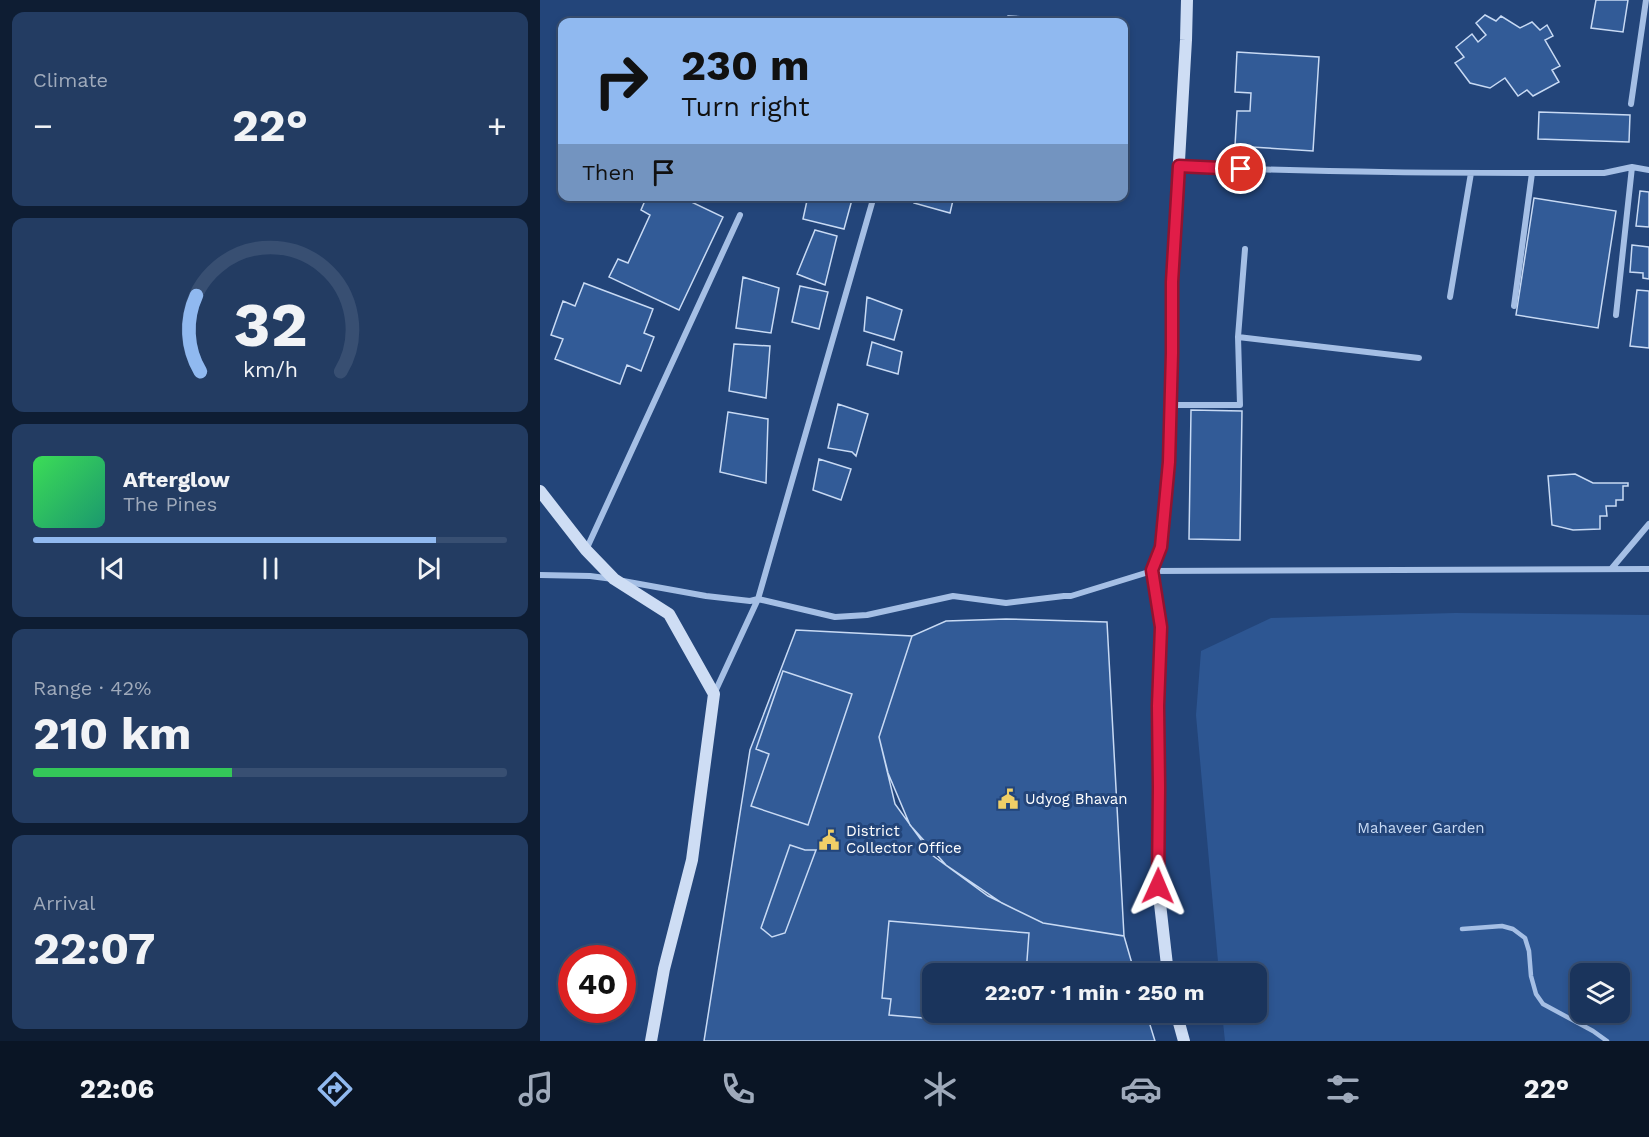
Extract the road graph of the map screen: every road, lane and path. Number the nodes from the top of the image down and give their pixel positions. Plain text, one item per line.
1 (1187, 0) edge
2 (1646, 0) edge
3 (1631, 104) dead end
4 (1179, 166) junction
5 (1632, 167) junction
6 (1649, 171) edge
7 (1471, 173) junction
8 (1532, 173) junction
9 (873, 201) edge
10 (740, 215) dead end
11 (1245, 249) dead end
12 (1450, 297) dead end
13 (1514, 306) dead end
14 (1616, 315) dead end
15 (1238, 337) junction
16 (1419, 358) dead end
17 (1171, 405) junction
18 (540, 491) edge
19 (1649, 524) edge
20 (586, 550) junction
21 (1612, 568) junction
22 (1649, 569) edge
23 (1152, 570) junction
24 (540, 575) edge
25 (614, 579) junction
26 (758, 599) junction
27 (714, 694) junction
28 (1462, 929) dead end
29 (1167, 963) edge
30 (1179, 1023) edge
31 (651, 1041) edge
32 (1184, 1041) edge
33 (1607, 1041) edge

1 - 4 street
2 - 3 street
4 - 7 street
4 - 17 street
5 - 6 street
5 - 8 street
5 - 14 street
7 - 8 street
7 - 12 street
8 - 13 street
9 - 26 street
10 - 20 street
11 - 15 street
15 - 16 street
15 - 17 street
17 - 23 street
18 - 20 street
19 - 21 street
20 - 25 street
21 - 22 street
21 - 23 street
23 - 26 street
23 - 29 street
24 - 25 street
25 - 26 street
25 - 27 street
26 - 27 street
27 - 31 street
28 - 33 lane
30 - 32 street

